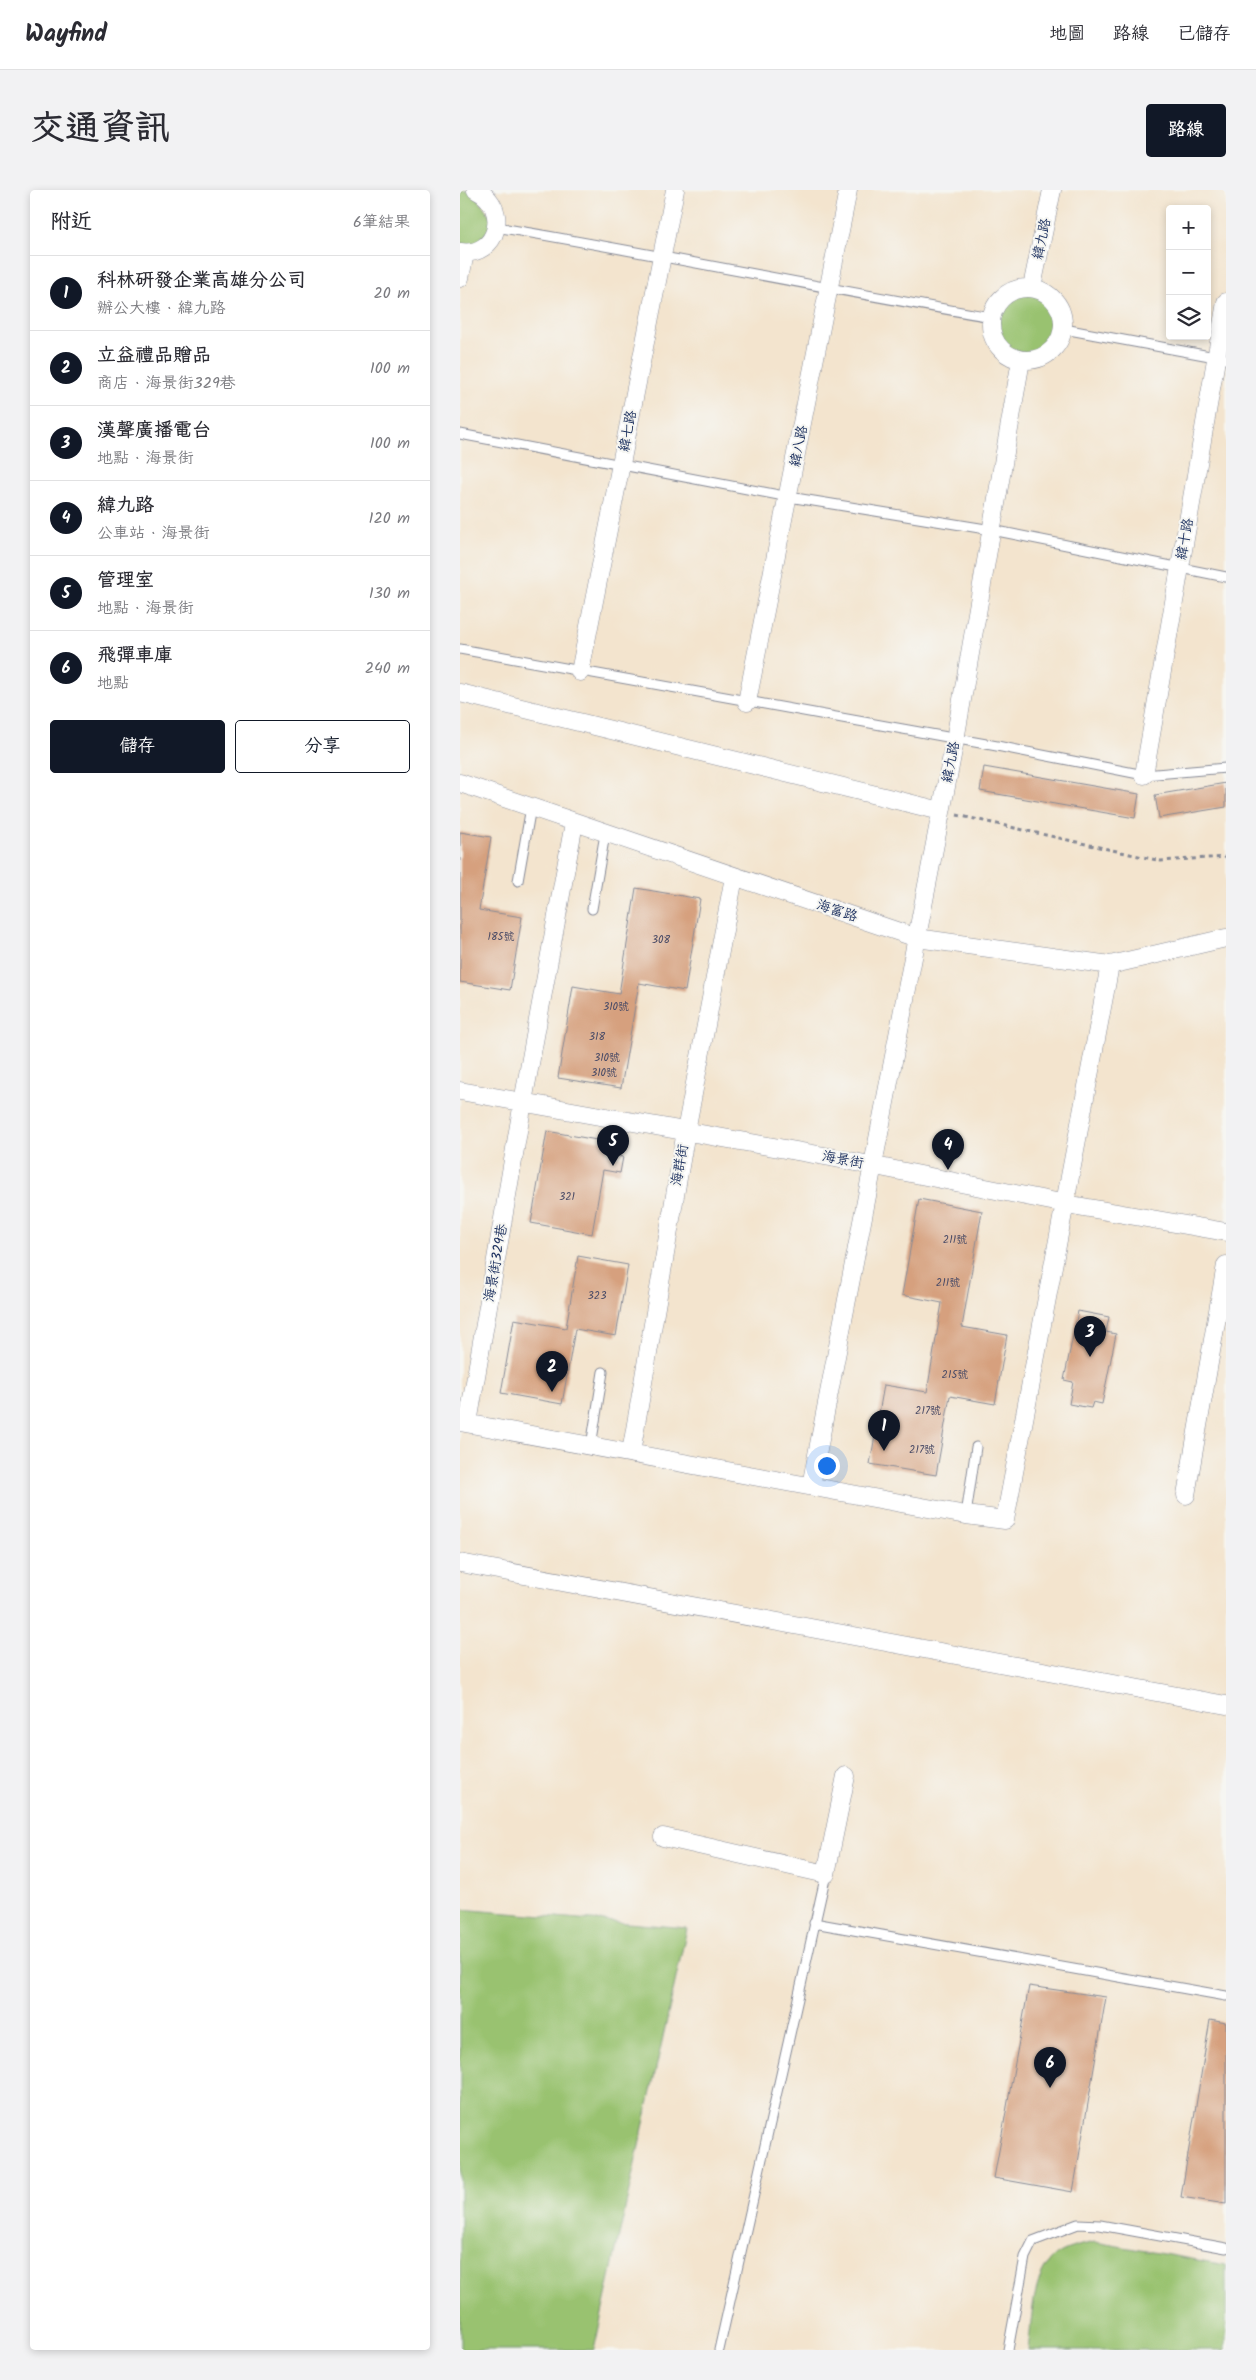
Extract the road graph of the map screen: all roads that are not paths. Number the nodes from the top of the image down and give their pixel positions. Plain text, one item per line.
1 (477, 190) edge
2 (675, 190) edge
3 (848, 190) edge
4 (1052, 190) edge
5 (496, 227) junction
6 (462, 253) edge
7 (662, 256) junction
8 (460, 278) edge
9 (1032, 287) junction
10 (829, 289) junction
11 (1226, 302) edge
12 (992, 317) junction
13 (1064, 329) junction
14 (1221, 358) edge
15 (1021, 360) junction
16 (460, 434) edge
17 (622, 466) junction
18 (789, 497) junction
19 (992, 530) junction
20 (1180, 569) junction
21 (1226, 577) edge
22 (460, 649) edge
23 (580, 672) junction
24 (460, 693) edge
25 (747, 702) junction
26 (955, 740) junction
27 (1226, 768) edge
28 (1144, 775) junction
29 (460, 783) edge
30 (530, 807) junction
31 (941, 811) junction
32 (574, 823) junction
33 (605, 834) junction
34 (734, 877) junction
35 (518, 881) dead end
36 (592, 910) dead end
37 (917, 938) junction
38 (1226, 938) edge
39 (1110, 965) junction
40 (460, 1091) edge
41 (523, 1102) junction
42 (686, 1131) junction
43 (873, 1166) junction
44 (1066, 1204) junction
45 (1226, 1232) edge
46 (1226, 1265) edge
47 (603, 1372) dead end
48 (464, 1422) edge
49 (592, 1446) junction
50 (976, 1447) dead end
51 (631, 1453) junction
52 (811, 1486) junction
53 (1186, 1495) dead end
54 (966, 1515) junction
55 (460, 1564) edge
56 (1226, 1705) edge
57 (846, 1776) dead end
58 (663, 1837) dead end
59 (826, 1874) junction
60 (814, 1923) junction
61 (1226, 1996) edge
62 (1226, 2248) edge
63 (719, 2350) edge
64 (1008, 2350) edge

1 - 5 street
2 - 7 street, 緯七路
3 - 10 street, 緯八路
4 - 9 street, 緯九路
5 - 6 street
5 - 7 lane
6 - 8 street
7 - 10 lane
7 - 17 street, 緯七路
9 - 12 street
9 - 13 street
10 - 12 lane
10 - 18 street, 緯八路
11 - 14 street, 緯十路
12 - 15 street
13 - 14 lane
13 - 15 street
14 - 20 street, 緯十路
15 - 19 street, 緯九路
16 - 17 lane
17 - 18 lane
17 - 23 street, 緯七路
18 - 19 lane
18 - 25 street, 緯八路
19 - 20 lane
19 - 26 street, 緯九路
20 - 21 lane
20 - 28 street, 緯十路
22 - 23 lane
23 - 25 lane
24 - 31 street
25 - 26 lane
26 - 28 lane
26 - 31 street, 緯九路
27 - 28 lane
29 - 30 street, 海富路
30 - 32 street, 海富路
30 - 35 lane
31 - 37 street, 緯九路
32 - 33 street, 海富路
32 - 41 street, 海景街329巷
33 - 34 street, 海富路
33 - 36 lane
34 - 37 street, 海富路
34 - 42 street, 海群街
37 - 39 street, 海富路
37 - 43 street, 緯九路
38 - 39 street, 海富路
39 - 44 street
40 - 41 street, 海景街
41 - 42 street, 海景街
41 - 48 street, 海景街329巷
42 - 43 street, 海景街
42 - 51 street, 海群街
43 - 44 street, 海景街
43 - 52 street, 緯九路
44 - 45 street, 海景街
44 - 54 street
46 - 53 street
47 - 49 lane
48 - 49 street
49 - 51 street
50 - 54 lane
51 - 52 street
52 - 54 street
55 - 56 street
57 - 59 street
58 - 59 street
59 - 60 lane
60 - 61 lane
60 - 63 lane
62 - 64 lane

